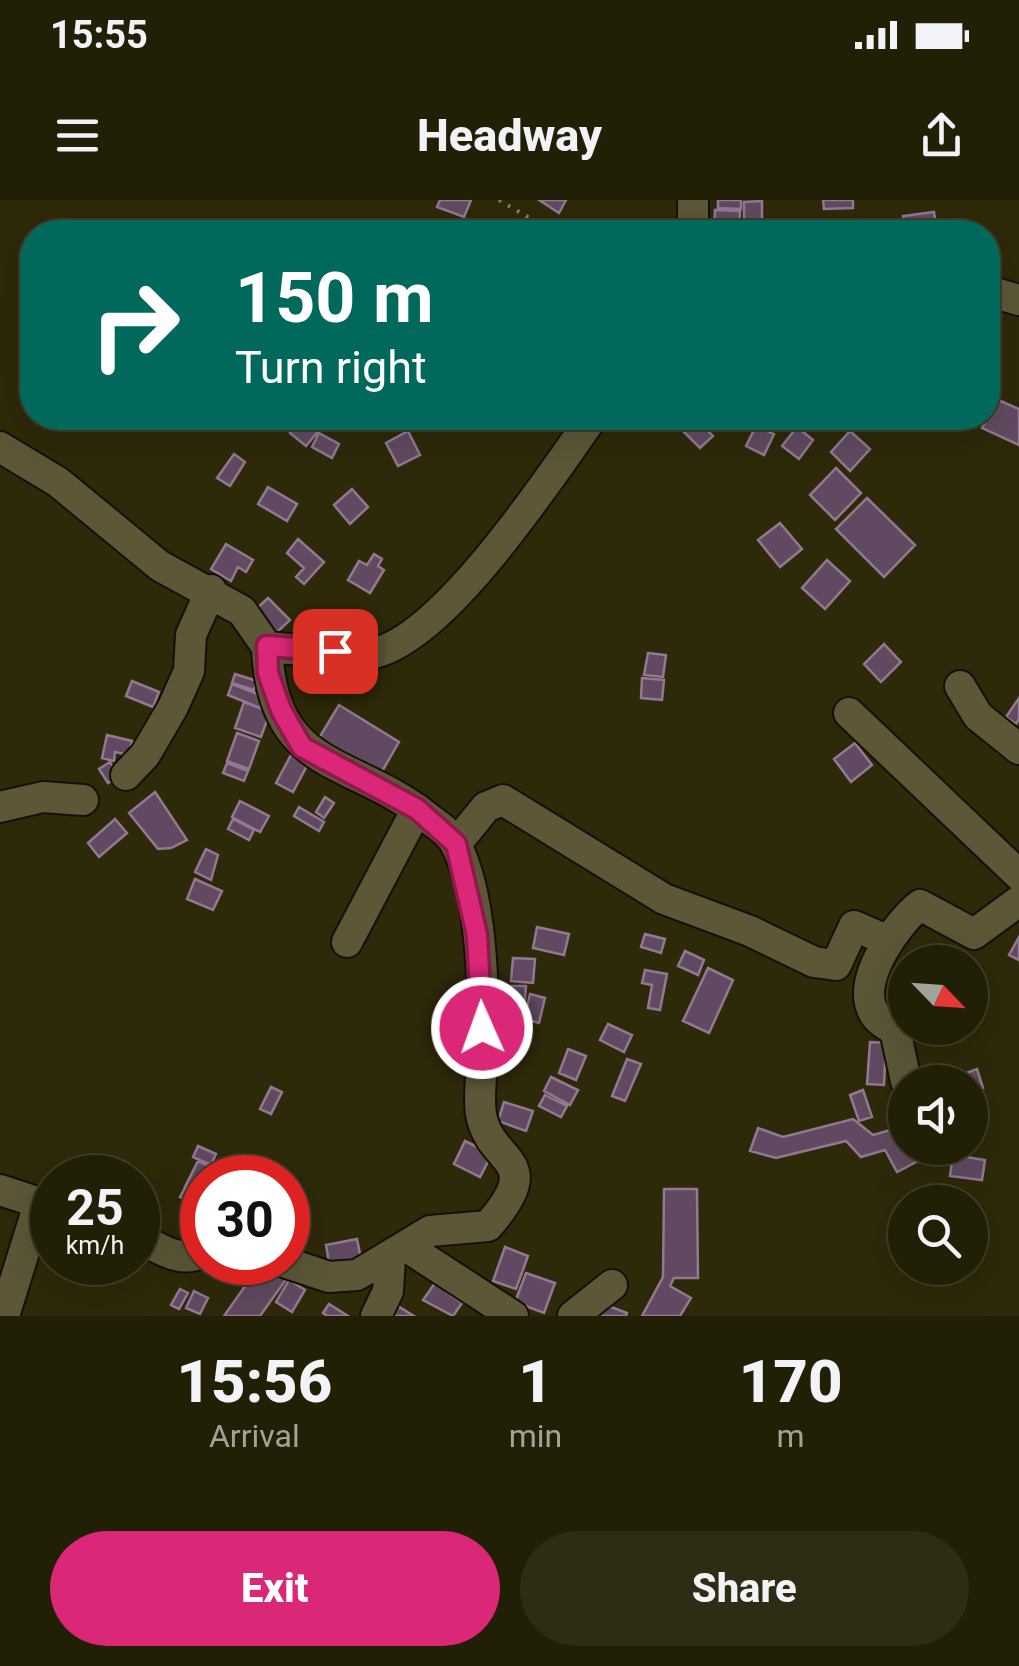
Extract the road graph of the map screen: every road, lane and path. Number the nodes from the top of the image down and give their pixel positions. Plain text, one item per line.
1 (499, 200) edge
2 (533, 220) edge
3 (584, 430) edge
4 (0, 447) edge
5 (210, 590) junction
6 (267, 646) junction
7 (960, 686) dead end
8 (849, 713) dead end
9 (1019, 749) edge
10 (126, 775) dead end
11 (83, 800) dead end
12 (0, 806) edge
13 (417, 809) junction
14 (456, 844) junction
15 (1019, 875) edge
16 (1019, 901) edge
17 (888, 941) junction
18 (347, 942) dead end
19 (903, 1065) edge
20 (0, 1190) edge
21 (30, 1200) edge
22 (30, 1247) edge
23 (398, 1253) junction
24 (310, 1271) edge
25 (612, 1285) dead end
26 (4, 1316) edge
27 (376, 1316) edge
28 (513, 1316) edge
29 (573, 1316) edge

1 - 2 path
3 - 6 street
4 - 5 street
5 - 6 street
5 - 10 street
6 - 13 street
7 - 9 street
8 - 15 street
11 - 12 street
13 - 14 street
13 - 18 street
14 - 17 street
14 - 23 street
16 - 17 street
17 - 19 street
20 - 21 street
22 - 26 street
23 - 24 street
23 - 27 street
23 - 28 street
25 - 29 street

